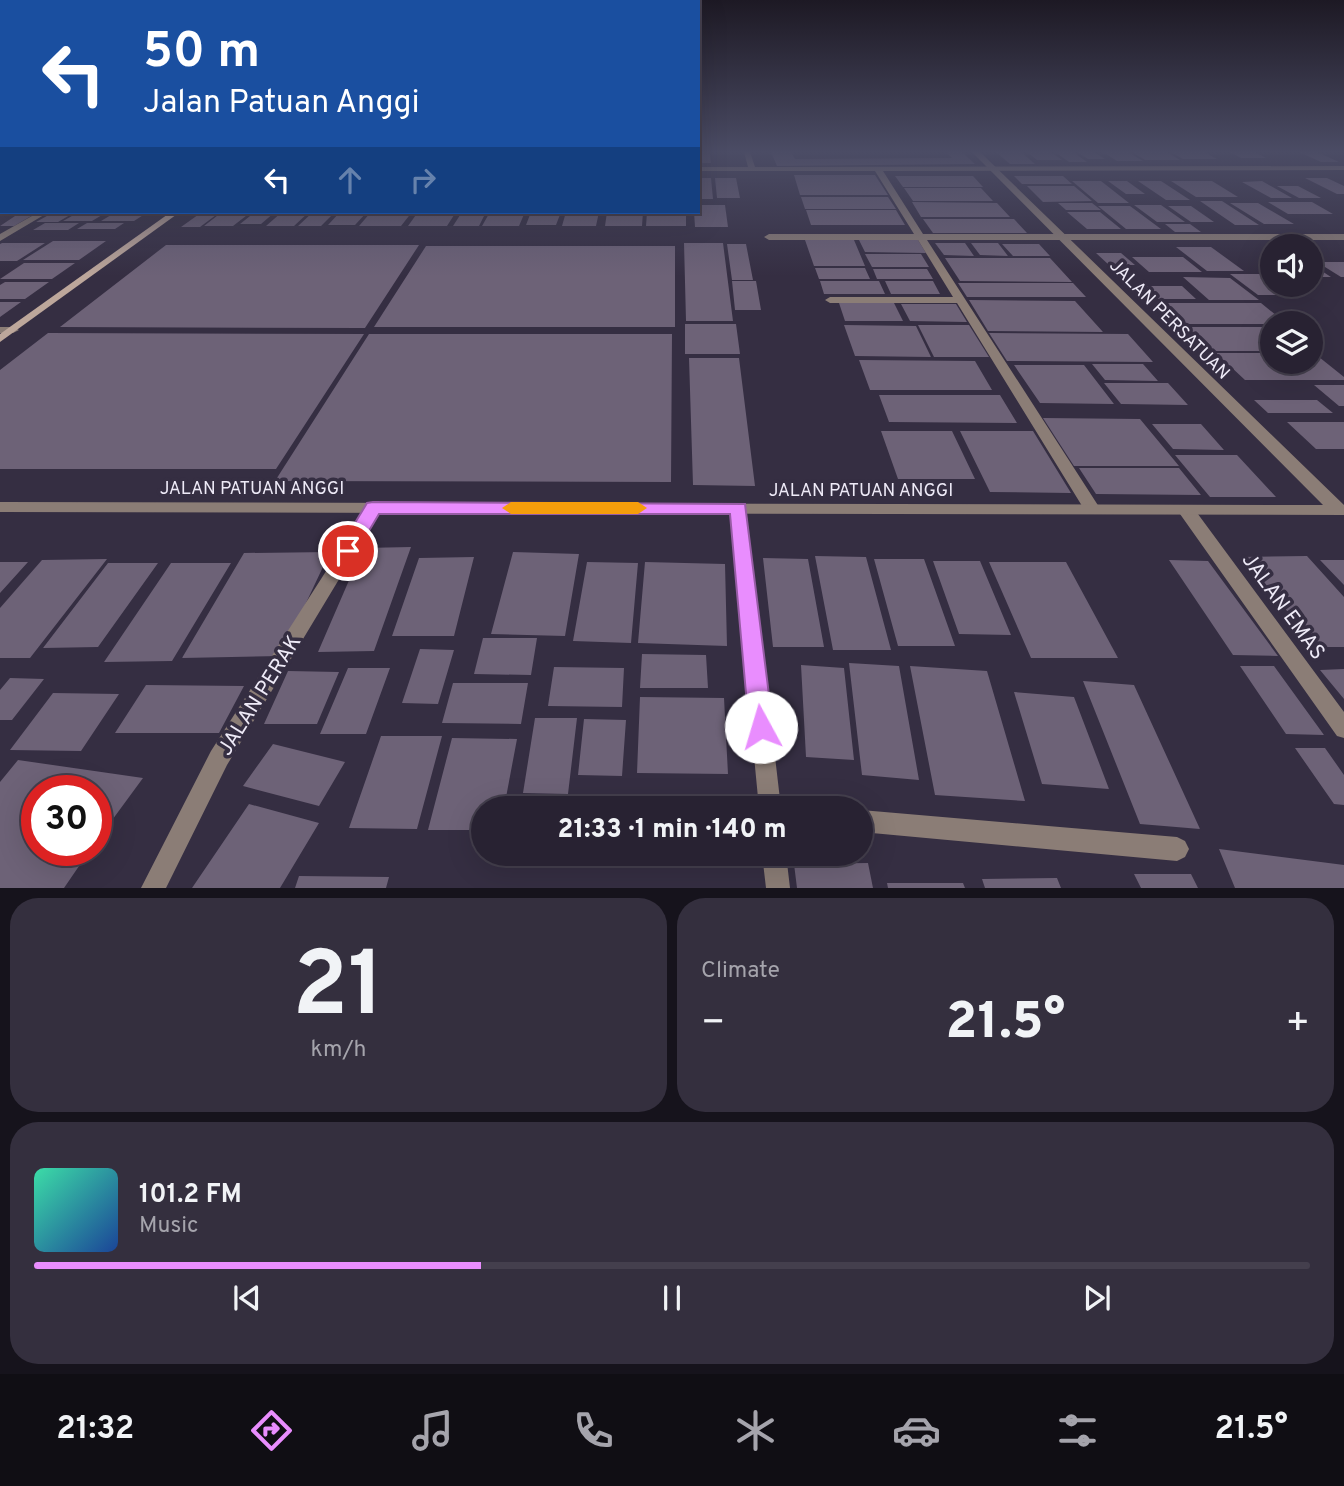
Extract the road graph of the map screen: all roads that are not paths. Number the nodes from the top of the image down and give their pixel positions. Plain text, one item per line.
1 (893, 193) edge
2 (1019, 193) edge
3 (42, 214) edge
4 (173, 214) edge
5 (769, 237) dead end
6 (920, 237) junction
7 (1063, 237) junction
8 (1344, 237) edge
9 (0, 238) edge
10 (830, 300) dead end
11 (961, 300) junction
12 (0, 330) edge
13 (13, 330) junction
14 (0, 339) edge
15 (0, 507) edge
16 (373, 508) junction
17 (738, 508) junction
18 (1093, 509) junction
19 (1186, 510) junction
20 (1341, 510) edge
21 (1344, 729) edge
22 (768, 796) edge
23 (873, 822) edge
24 (1177, 849) dead end
25 (775, 866) edge
26 (153, 887) edge
27 (778, 887) edge

1 - 6 street
2 - 7 street, JALAN PERSATUAN
3 - 9 street
4 - 13 main road
5 - 6 street
6 - 7 street
6 - 11 street
7 - 8 street
7 - 20 street, JALAN PERSATUAN
10 - 11 street
11 - 18 street
12 - 13 street
13 - 14 main road
15 - 16 street, JALAN PATUAN ANGGI
16 - 17 street, JALAN PATUAN ANGGI
16 - 26 street, JALAN PERAK
17 - 18 street, JALAN PATUAN ANGGI
17 - 22 street
18 - 19 street, JALAN PATUAN ANGGI
19 - 20 street, JALAN PATUAN ANGGI
19 - 21 street, JALAN EMAS
23 - 24 street
25 - 27 street

